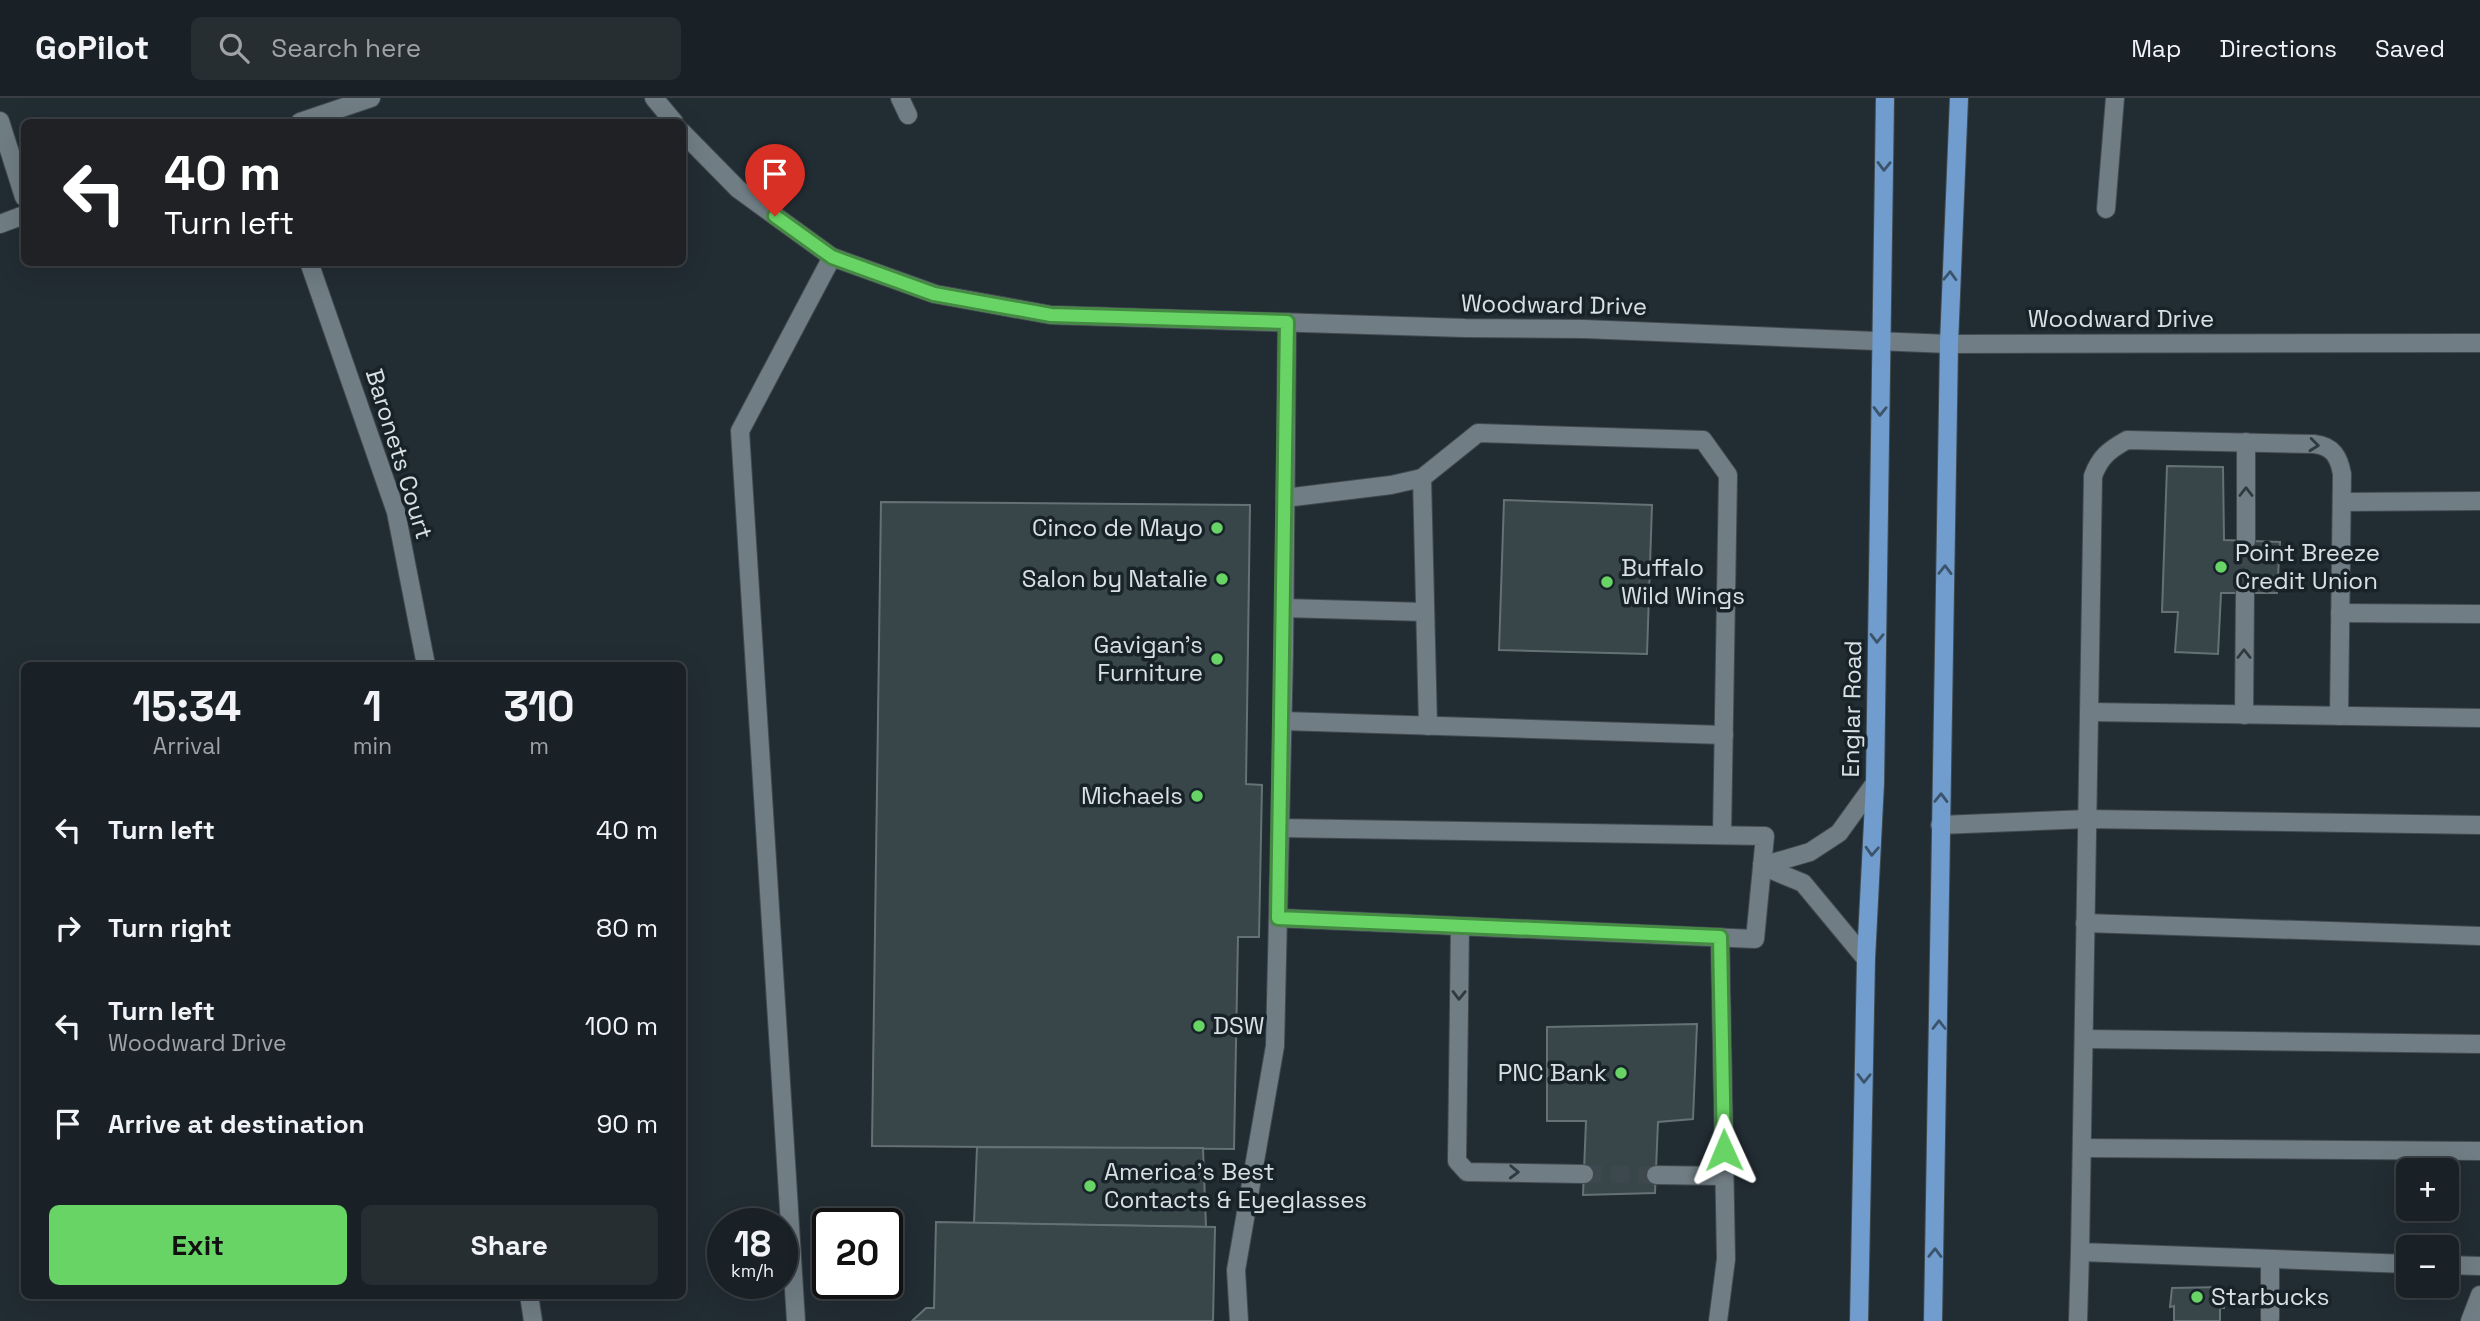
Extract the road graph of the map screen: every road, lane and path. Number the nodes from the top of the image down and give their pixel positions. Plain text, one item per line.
1 (372, 98) edge
2 (654, 98) edge
3 (900, 98) edge
4 (1885, 98) edge
5 (1959, 98) edge
6 (2115, 98) edge
7 (908, 115) dead end
8 (309, 119) edge
9 (672, 119) edge
10 (0, 121) edge
11 (686, 136) edge
12 (21, 188) edge
13 (2105, 209) dead end
14 (21, 216) edge
15 (0, 224) edge
16 (832, 257) junction
17 (310, 266) edge
18 (1287, 322) junction
19 (1881, 343) junction
20 (2480, 343) edge
21 (1949, 344) junction
22 (2246, 442) junction
23 (1422, 478) junction
24 (1285, 498) junction
25 (2480, 501) edge
26 (2342, 502) junction
27 (2246, 541) tunnel mouth
28 (2245, 593) tunnel mouth
29 (1284, 608) junction
30 (1426, 612) junction
31 (2340, 613) junction
32 (2480, 614) edge
33 (425, 662) edge
34 (2089, 712) junction
35 (2244, 715) junction
36 (2339, 716) junction
37 (2480, 718) edge
38 (1283, 721) junction
39 (1428, 726) junction
40 (1724, 735) junction
41 (1875, 783) junction
42 (2087, 819) junction
43 (1940, 825) junction
44 (2480, 825) edge
45 (1280, 828) junction
46 (1723, 835) junction
47 (1762, 866) junction
48 (1278, 918) junction
49 (2085, 923) junction
50 (1460, 926) junction
51 (2480, 936) edge
52 (1720, 937) junction
53 (1866, 958) junction
54 (2084, 1038) junction
55 (2480, 1044) edge
56 (2082, 1148) junction
57 (2480, 1151) edge
58 (1584, 1174) tunnel mouth
59 (1656, 1175) tunnel mouth
60 (1724, 1176) junction
61 (2080, 1252) junction
62 (2270, 1259) junction
63 (2396, 1264) edge
64 (2459, 1265) edge
65 (2480, 1266) edge
66 (2480, 1295) edge
67 (530, 1299) edge
68 (2270, 1318) dead end
69 (533, 1321) edge
70 (796, 1321) edge
71 (1239, 1321) edge
72 (1718, 1321) edge
73 (1859, 1321) edge
74 (1933, 1321) edge
75 (2078, 1321) edge
76 (2470, 1321) edge

1 - 8 street
2 - 9 street
3 - 7 street
4 -> 19 main road, Englar Road
21 -> 5 main road
6 - 13 street
10 - 12 street
11 - 16 street, Woodward Drive
14 - 15 street
16 - 18 street, Woodward Drive
16 - 70 street
17 - 33 street, Baronets Court
18 - 19 street, Woodward Drive
18 - 24 street
19 - 21 street, Woodward Drive
19 -> 41 main road, Englar Road
20 - 21 street, Woodward Drive
43 -> 21 main road
22 -> 26 street
27 -> 22 street
22 - 34 street
23 - 24 street
23 - 30 street
23 - 40 street
24 - 29 street
25 - 26 street
26 - 31 street
35 -> 28 street
29 - 30 street
29 - 38 street
30 - 39 street
31 - 32 street
31 - 36 street
34 - 35 street
34 - 42 street
35 - 36 street
36 - 37 street
38 - 39 street
38 - 45 street
39 - 40 street
40 - 46 street
41 - 47 street
41 -> 53 main road, Englar Road
42 - 43 street
42 - 44 street
42 - 49 street
74 -> 43 main road
45 - 46 street
45 - 48 street
46 - 47 street
47 - 52 street
47 - 53 street
48 - 50 street
48 - 71 street
49 - 51 street
49 - 54 street
50 - 52 street
50 -> 58 street
52 - 60 street
53 -> 73 main road, Englar Road
54 - 55 street
54 - 56 street
56 - 57 street
56 - 61 street
59 - 60 street
60 - 72 street
61 - 62 street
61 - 75 street
62 - 63 street
62 - 68 street
64 - 65 street
66 - 76 street
67 - 69 street

